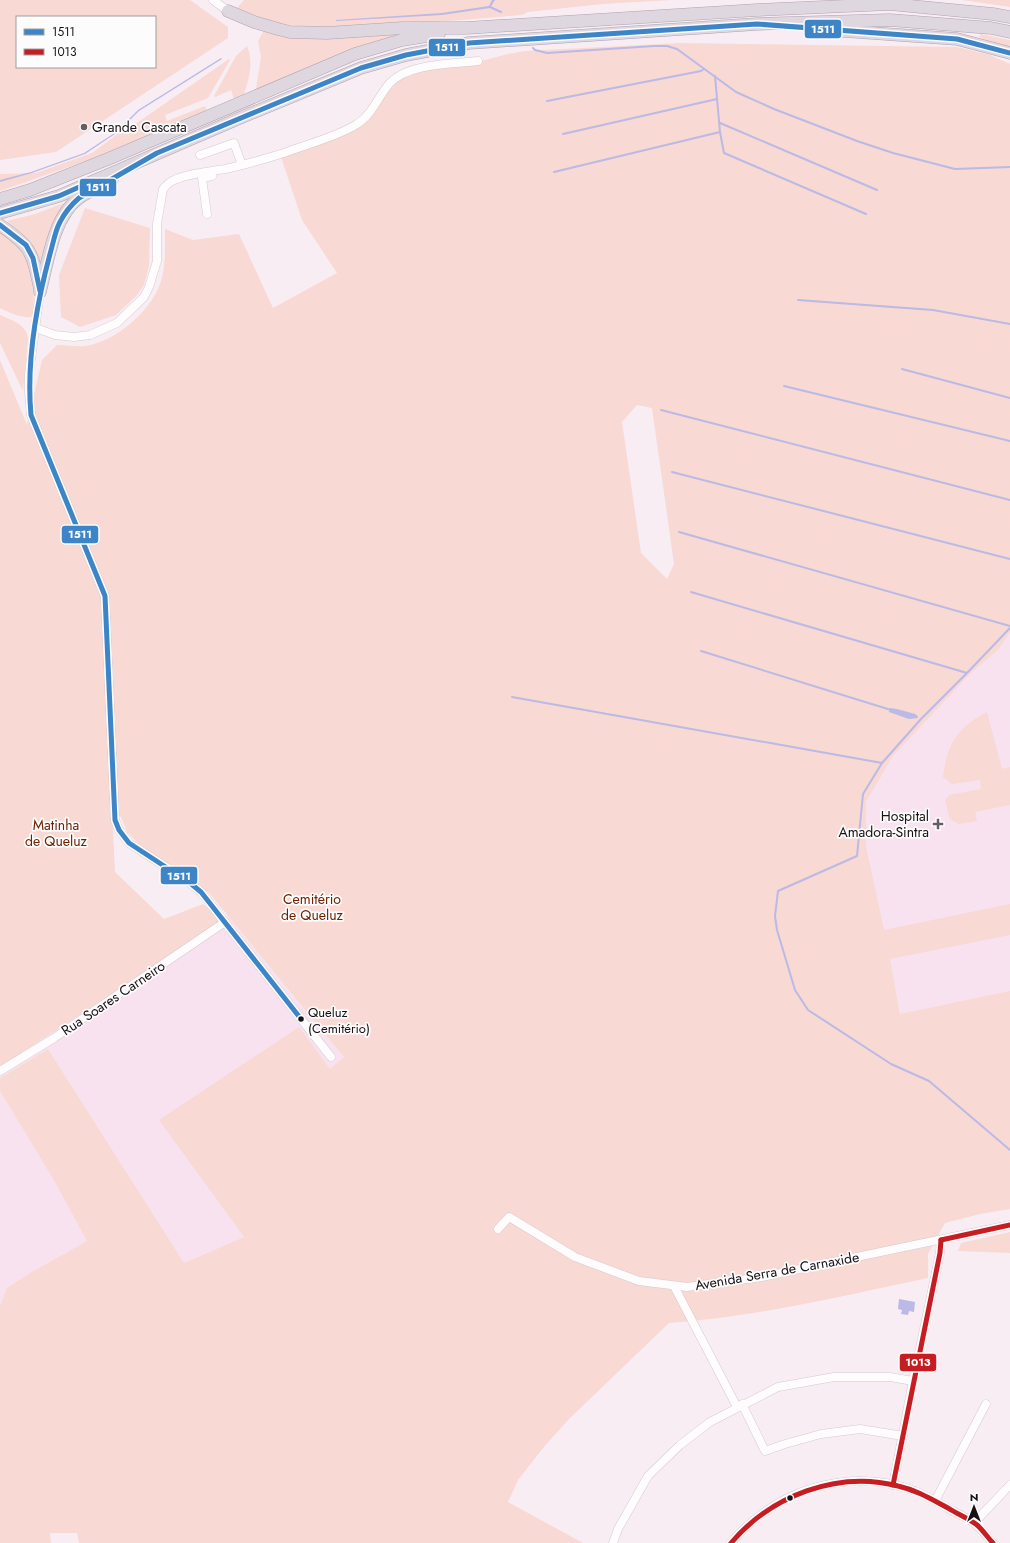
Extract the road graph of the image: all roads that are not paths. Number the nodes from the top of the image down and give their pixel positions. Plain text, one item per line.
1 (213, 0) edge
2 (804, 0) edge
3 (757, 10) junction
4 (228, 11) joint
5 (1010, 17) edge
6 (757, 24) junction
7 (466, 28) junction
8 (1010, 32) edge
9 (1010, 53) edge
10 (478, 61) dead end
11 (157, 154) junction
12 (200, 155) dead end
13 (242, 165) junction
14 (224, 174) dead end
15 (0, 199) edge
16 (0, 213) edge
17 (208, 214) dead end
18 (0, 225) edge
19 (40, 292) junction
20 (36, 328) junction
21 (225, 922) junction
22 (332, 1057) dead end
23 (0, 1072) edge
24 (1010, 1224) edge
25 (498, 1229) dead end
26 (941, 1240) junction
27 (674, 1286) junction
28 (913, 1381) junction
29 (986, 1404) dead end
30 (740, 1406) junction
31 (903, 1436) junction
32 (893, 1485) junction
33 (1010, 1485) edge
34 (935, 1501) junction
35 (974, 1523) junction
36 (613, 1543) edge
37 (731, 1543) edge
38 (993, 1543) edge

1 - 4 street
2 - 3 highway
3 - 5 highway
3 - 7 highway
4 - 7 highway
6 - 8 highway
6 - 9 highway
6 - 11 highway
7 - 15 highway
10 - 13 street
11 - 16 highway
11 - 19 highway
12 - 13 street
13 - 20 street
14 - 17 street
18 - 19 highway
19 - 20 street
20 - 21 street
21 - 22 street
21 - 23 street, Rua Soares Carneiro
24 - 26 street, Avenida Serra de Carnaxide
25 - 27 street, Avenida Serra de Carnaxide
26 - 27 street, Avenida Serra de Carnaxide
26 - 28 street
27 - 30 street
28 - 30 street
28 - 31 street
29 - 34 street
30 - 31 street
30 - 36 street
31 - 32 street
32 - 34 street
32 - 37 street
33 - 35 street
34 - 35 street
35 - 38 street

